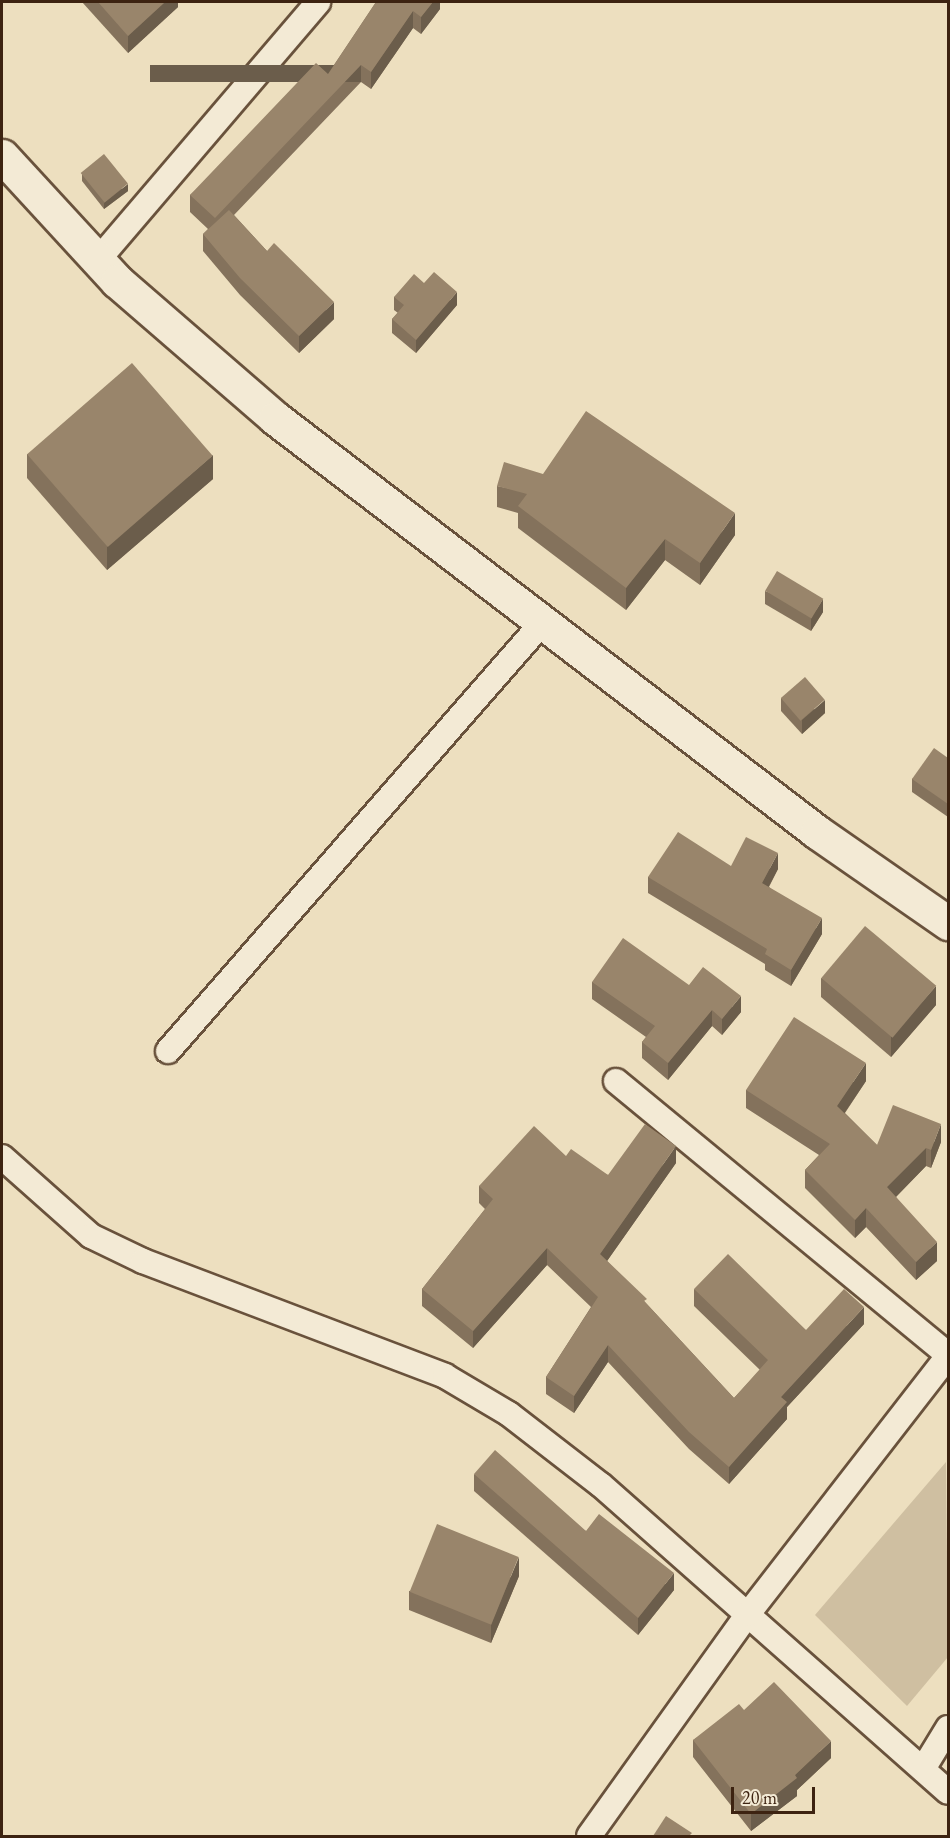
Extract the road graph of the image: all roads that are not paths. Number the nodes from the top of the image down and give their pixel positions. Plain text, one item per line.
1 (318, 2) edge
2 (2, 156) edge
3 (98, 260) junction
4 (542, 623) junction
5 (948, 923) edge
6 (168, 1051) dead end
7 (616, 1081) dead end
8 (2, 1157) edge
9 (948, 1356) edge
10 (748, 1614) junction
11 (948, 1728) edge
12 (922, 1769) junction
13 (948, 1792) edge
14 (589, 1836) edge

1 - 3 street
2 - 3 street
3 - 4 street
4 - 5 street
4 - 6 street
7 - 9 street
8 - 10 street
9 - 10 street
10 - 12 street
10 - 14 street
11 - 12 street
12 - 13 street

